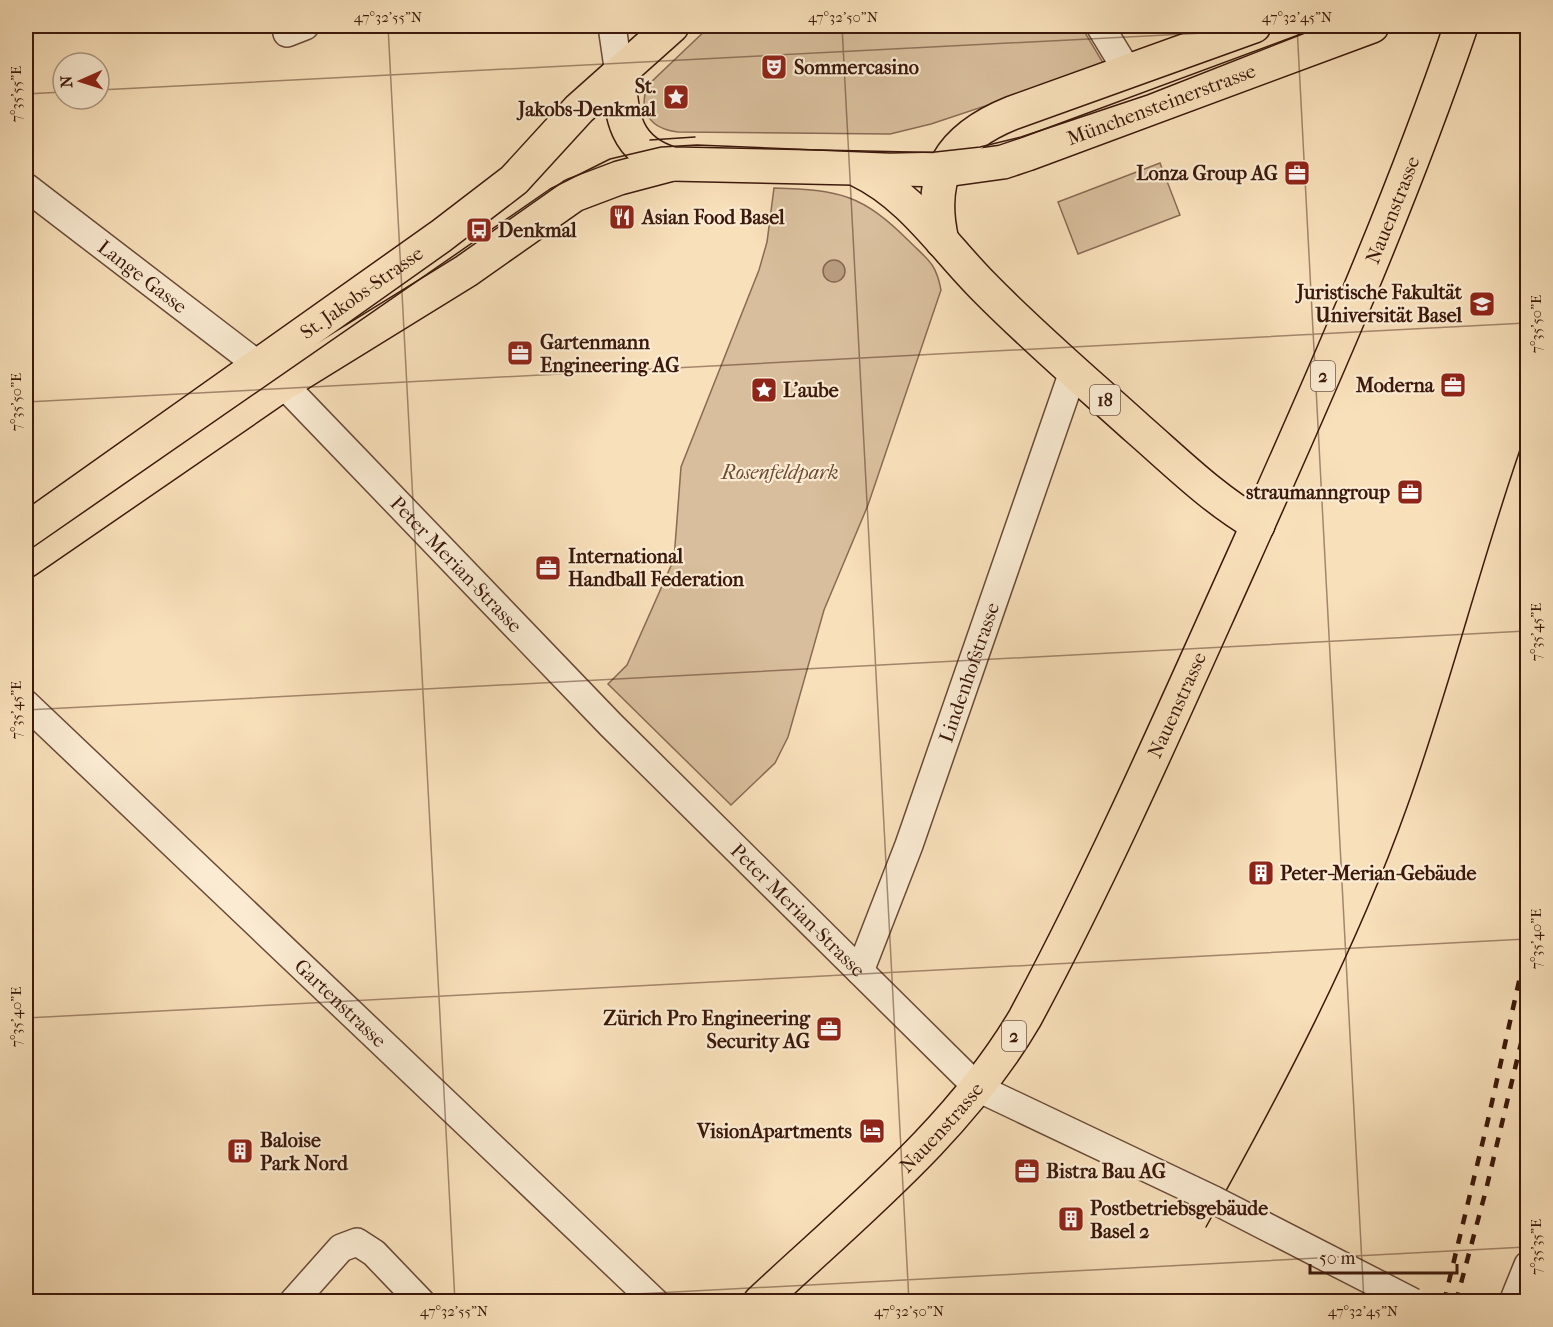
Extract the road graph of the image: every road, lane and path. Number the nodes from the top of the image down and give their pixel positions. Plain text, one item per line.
1 (612, 26) edge
2 (672, 26) edge
3 (1100, 26) edge
4 (1254, 26) edge
5 (1372, 26) edge
6 (1461, 26) edge
7 (1485, 26) edge
8 (1448, 65) junction
9 (1128, 72) junction
10 (619, 74) junction
11 (672, 164) junction
12 (857, 169) junction
13 (945, 170) junction
14 (26, 187) edge
15 (942, 241) junction
16 (1073, 372) junction
17 (271, 375) junction
18 (1258, 525) junction
19 (26, 530) edge
20 (26, 561) edge
21 (26, 704) edge
22 (860, 971) junction
23 (978, 1088) junction
24 (1527, 1265) edge
25 (770, 1297) edge
26 (293, 1302) edge
27 (421, 1302) edge
28 (655, 1302) edge
29 (1413, 1302) edge
30 (1513, 1302) edge

1 - 10 street
2 - 10 main road, St. Jakobs-Strasse
3 - 9 street
4 - 9 main road
5 - 13 main road, Münchensteinerstrasse
6 - 8 main road, Nauenstrasse / 2
7 - 8 main road
8 - 18 main road, Nauenstrasse / 2
9 - 13 main road
10 - 11 main road, Münchensteinerstrasse
10 - 17 main road, St. Jakobs-Strasse
11 - 12 main road, Münchensteinerstrasse
11 - 17 main road, St. Jakobs-Strasse
12 - 13 main road, Münchensteinerstrasse
12 - 15 main road
13 - 15 main road
14 - 17 street, Lange Gasse
15 - 16 main road, 18
16 - 18 main road, 18
16 - 22 street, Lindenhofstrasse
17 - 19 main road, St. Jakobs-Strasse
17 - 20 main road, St. Jakobs-Strasse
17 - 22 street, Peter Merian-Strasse
18 - 23 main road, Nauenstrasse / 2
21 - 28 street, Gartenstrasse
22 - 23 street, Peter Merian-Strasse
23 - 25 main road, Nauenstrasse / 2
23 - 29 street, Peter Merian-Strasse, bridge
24 - 30 street
26 - 27 street

